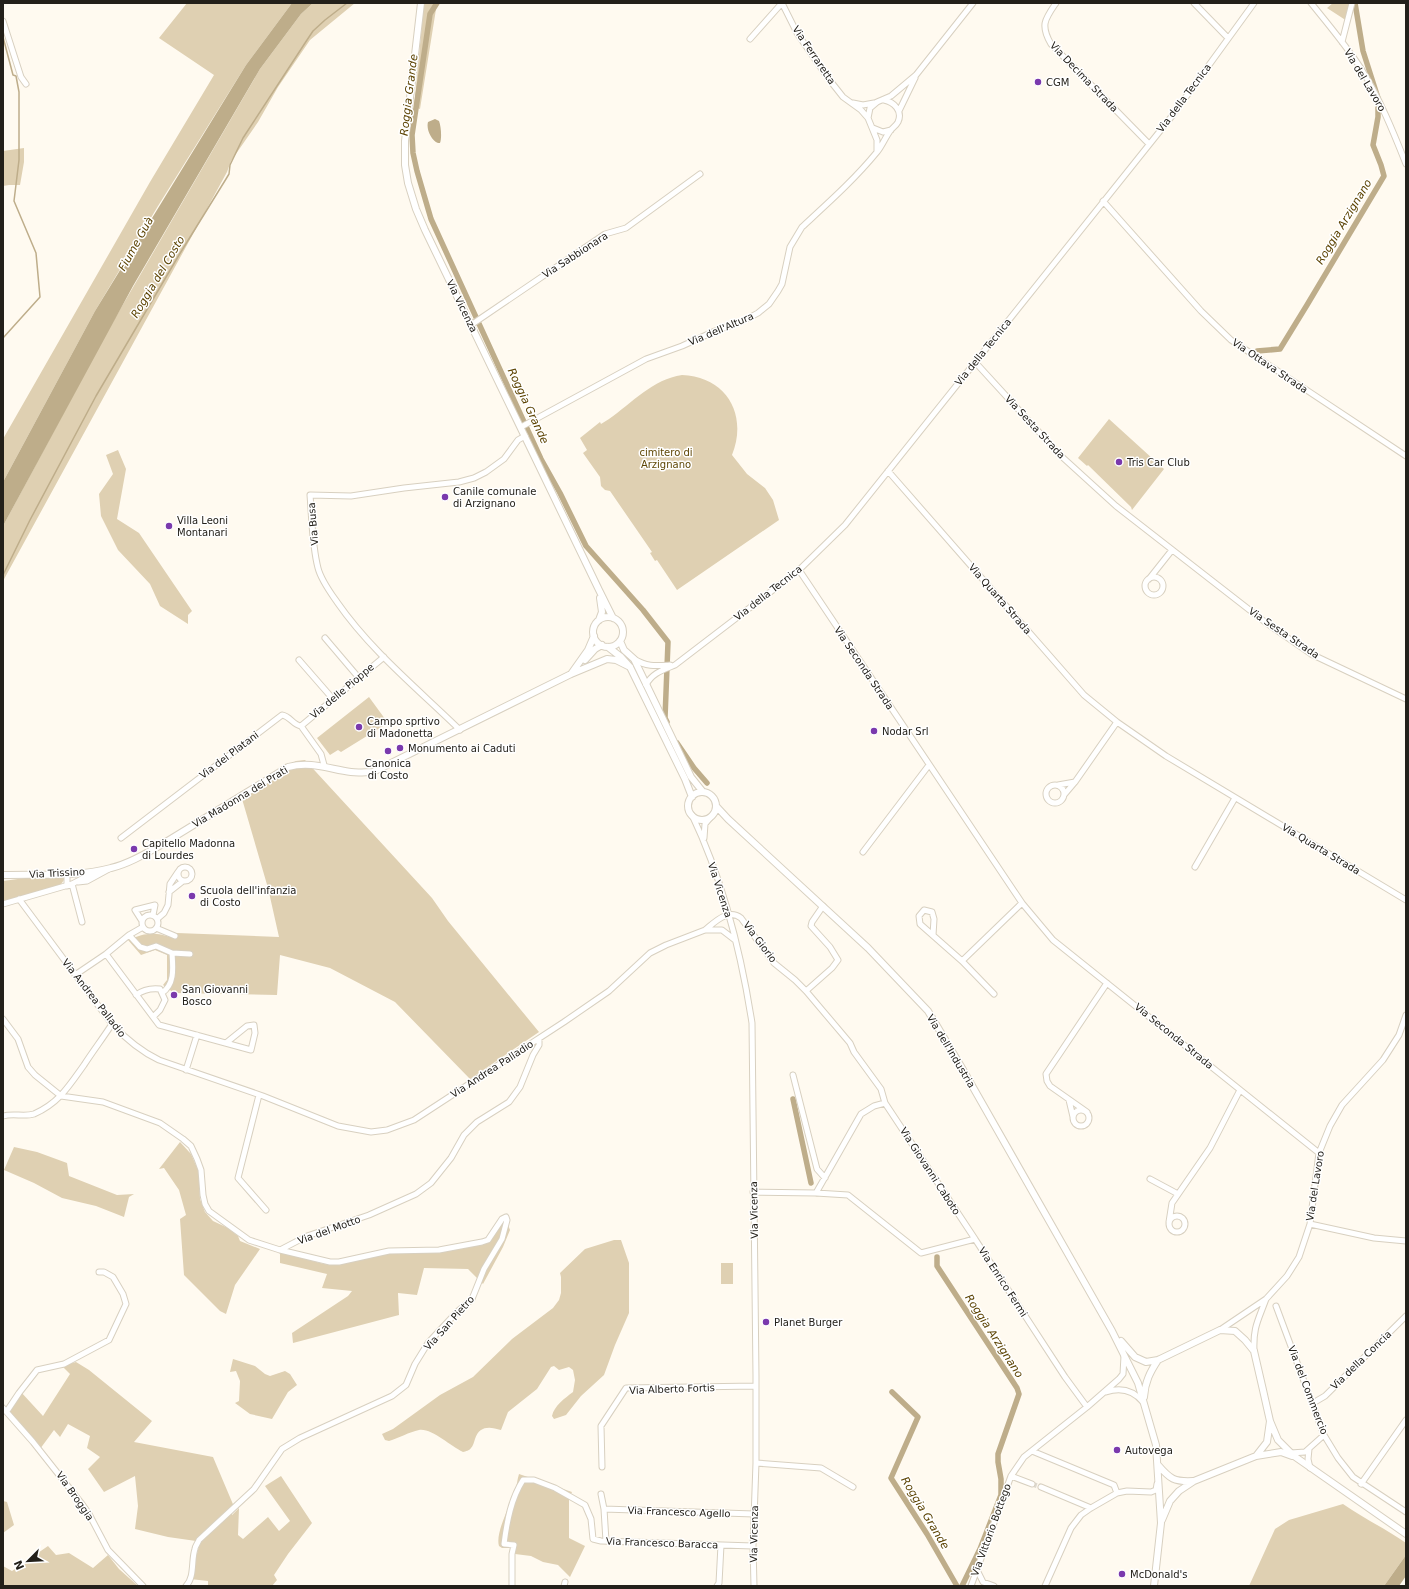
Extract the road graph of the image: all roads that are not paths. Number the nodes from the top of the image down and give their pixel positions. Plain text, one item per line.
1 (421, 3) edge
2 (782, 3) edge
3 (973, 3) edge
4 (1056, 3) edge
5 (1194, 3) edge
6 (1254, 3) edge
7 (1312, 3) edge
8 (1352, 3) edge
9 (3, 21) edge
10 (1228, 38) junction
11 (750, 39) dead end
12 (1342, 42) junction
13 (916, 75) junction
14 (26, 84) dead end
15 (884, 100) junction
16 (852, 102) junction
17 (874, 103) junction
18 (899, 111) junction
19 (868, 118) junction
20 (873, 128) junction
21 (890, 130) junction
22 (1149, 144) junction
23 (877, 151) junction
24 (1406, 164) edge
25 (700, 174) dead end
26 (1103, 202) junction
27 (471, 324) junction
28 (975, 362) junction
29 (520, 427) junction
30 (525, 436) junction
31 (1406, 456) edge
32 (888, 471) junction
33 (1172, 550) junction
34 (1158, 568) junction
35 (799, 570) junction
36 (1148, 579) junction
37 (1162, 582) junction
38 (599, 590) junction
39 (613, 618) junction
40 (599, 620) junction
41 (594, 636) junction
42 (325, 638) dead end
43 (620, 641) junction
44 (605, 646) junction
45 (384, 657) junction
46 (634, 659) junction
47 (300, 660) dead end
48 (675, 664) junction
49 (630, 667) junction
50 (571, 674) junction
51 (358, 678) junction
52 (646, 685) junction
53 (334, 699) junction
54 (1406, 699) edge
55 (1117, 722) junction
56 (301, 726) junction
57 (460, 730) junction
58 (929, 765) junction
59 (324, 766) junction
60 (1075, 782) junction
61 (1058, 786) junction
62 (703, 792) junction
63 (1064, 795) junction
64 (692, 797) junction
65 (1235, 798) junction
66 (716, 806) junction
67 (692, 815) junction
68 (711, 817) junction
69 (728, 819) junction
70 (121, 838) dead end
71 (704, 841) junction
72 (863, 852) dead end
73 (1195, 867) dead end
74 (111, 868) junction
75 (97, 870) junction
76 (178, 872) junction
77 (67, 874) junction
78 (3, 875) edge
79 (182, 881) junction
80 (72, 884) junction
81 (168, 893) junction
82 (19, 899) junction
83 (1406, 900) edge
84 (1022, 903) junction
85 (3, 904) edge
86 (823, 906) junction
87 (729, 915) junction
88 (155, 917) junction
89 (142, 921) junction
90 (82, 922) dead end
91 (732, 926) junction
92 (143, 928) junction
93 (156, 928) junction
94 (705, 930) junction
95 (722, 930) junction
96 (129, 935) junction
97 (933, 935) junction
98 (175, 936) dead end
99 (735, 940) junction
100 (172, 953) junction
101 (106, 954) junction
102 (190, 954) dead end
103 (962, 961) junction
104 (75, 975) junction
105 (1107, 983) junction
106 (806, 991) junction
107 (162, 993) junction
108 (994, 994) dead end
109 (136, 995) junction
110 (1406, 1015) edge
111 (153, 1017) junction
112 (3, 1019) edge
113 (112, 1024) junction
114 (197, 1035) junction
115 (539, 1039) junction
116 (226, 1043) junction
117 (850, 1043) joint
118 (186, 1070) junction
119 (793, 1075) dead end
120 (1240, 1090) junction
121 (259, 1095) junction
122 (61, 1096) junction
123 (1069, 1100) junction
124 (885, 1103) junction
125 (1087, 1112) junction
126 (3, 1115) edge
127 (1073, 1119) junction
128 (1319, 1153) junction
129 (825, 1178) junction
130 (1150, 1179) dead end
131 (753, 1192) junction
132 (816, 1193) junction
133 (1178, 1194) junction
134 (1172, 1203) junction
135 (266, 1210) dead end
136 (1182, 1218) junction
137 (1169, 1222) junction
138 (1310, 1224) junction
139 (975, 1239) junction
140 (1406, 1241) edge
141 (280, 1250) junction
142 (99, 1272) dead end
143 (1266, 1299) junction
144 (1276, 1306) dead end
145 (1406, 1316) edge
146 (1220, 1330) junction
147 (1112, 1331) junction
148 (1254, 1351) junction
149 (1124, 1356) junction
150 (1158, 1360) junction
151 (756, 1386) junction
152 (1101, 1394) junction
153 (1144, 1403) junction
154 (1313, 1403) junction
155 (1087, 1407) junction
156 (5, 1410) edge
157 (1406, 1420) edge
158 (1270, 1421) junction
159 (1324, 1435) junction
160 (1309, 1449) junction
161 (1032, 1450) junction
162 (1292, 1455) junction
163 (1256, 1456) junction
164 (756, 1463) junction
165 (1158, 1465) junction
166 (602, 1467) dead end
167 (1310, 1469) junction
168 (1011, 1476) junction
169 (1158, 1477) junction
170 (1194, 1481) junction
171 (1032, 1484) tunnel mouth
172 (1361, 1484) junction
173 (852, 1487) dead end
174 (1040, 1487) tunnel mouth
175 (1117, 1493) junction
176 (601, 1494) dead end
177 (1091, 1508) junction
178 (604, 1509) junction
179 (1406, 1512) edge
180 (754, 1514) junction
181 (1161, 1523) junction
182 (1406, 1534) edge
183 (606, 1541) junction
184 (721, 1545) junction
185 (753, 1546) junction
186 (977, 1570) junction
187 (983, 1582) junction
188 (971, 1585) edge
189 (143, 1586) edge
190 (186, 1586) edge
191 (512, 1586) edge
192 (717, 1586) edge
193 (754, 1586) edge
194 (994, 1586) edge
195 (1045, 1586) edge
196 (1154, 1586) edge

1 - 27 main road, Via Vicenza
2 - 11 street, Via Ferraretta
2 - 16 street, Via Ferraretta
3 - 13 street, Via dell'Altura
4 - 22 street, Via Decima Strada
5 - 10 street
6 - 10 street, Via della Tecnica
7 - 12 street, Via del Lavoro
8 - 12 street
9 - 14 street
10 - 22 street, Via della Tecnica
12 - 24 street, Via del Lavoro
13 - 15 street, Via dell'Altura
13 - 18 street, Via dell'Altura
15 - 17 street, Via dell'Altura
15 - 18 street
16 - 17 street
16 - 19 street, Via Ferraretta
17 - 19 street
18 - 21 street, Via dell'Altura
19 - 20 street
20 - 21 street
20 - 23 street
21 - 23 street, Via dell'Altura
22 - 26 street, Via della Tecnica
23 - 29 street, Via dell'Altura
25 - 27 street, Via Sabbionara
26 - 28 street, Via della Tecnica
26 - 31 street, Via Ottava Strada
27 - 29 main road, Via Vicenza
28 - 32 street, Via della Tecnica
28 - 33 street, Via Sesta Strada
29 - 30 main road, Via Vicenza
30 - 38 main road, Via Vicenza
30 - 45 street, Via Busa
32 - 35 street, Via della Tecnica
32 - 55 street, Via Quarta Strada
33 - 34 street
33 - 54 street, Via Sesta Strada
34 - 36 street
34 - 37 street
35 - 48 street, Via della Tecnica
35 - 58 street, Via Seconda Strada
36 - 37 street
36 - 37 street
38 - 39 main road, Via Vicenza
38 - 40 main road, Via Vicenza
39 - 40 main road
39 - 43 main road, Via Vicenza
40 - 41 main road, Via Vicenza
41 - 44 main road, Via Vicenza
41 - 50 main road, Via Madonna dei Prati
42 - 51 street
43 - 44 main road
43 - 46 main road
44 - 49 main road, Via Vicenza
44 - 50 main road, Via Madonna dei Prati
45 - 51 street, Via delle Pioppe
45 - 57 street, Via Busa
46 - 48 street
46 - 52 main road
47 - 53 street
48 - 52 street, Via della Tecnica
49 - 50 main road, Via Madonna dei Prati
49 - 64 main road, Via Vicenza
50 - 57 main road, Via Madonna dei Prati
51 - 53 street, Via delle Pioppe
52 - 62 main road
53 - 56 street, Via delle Pioppe
55 - 60 street
55 - 65 street, Via Quarta Strada
56 - 59 street, Via dei Platani
56 - 70 street, Via dei Platani
57 - 59 main road, Via Madonna dei Prati
58 - 72 street
58 - 84 street, Via Seconda Strada
59 - 74 main road, Via Madonna dei Prati
60 - 61 street
60 - 63 street
61 - 63 street
61 - 63 street
62 - 64 main road
62 - 66 main road
64 - 67 main road, Via Vicenza
65 - 73 street
65 - 83 street, Via Quarta Strada
66 - 68 main road, Via Vicenza
66 - 69 main road, Via dell'Industria
67 - 68 main road
67 - 71 street, Via Vicenza
68 - 69 main road
68 - 71 street, Via Vicenza
69 - 86 main road, Via dell'Industria
71 - 87 street, Via Vicenza
74 - 75 main road, Via Trissino
74 - 80 street
75 - 77 main road, Via Trissino
75 - 80 street
76 - 79 street
76 - 79 street
76 - 81 street
77 - 78 main road, Via Trissino
77 - 80 street
79 - 81 street
80 - 82 street
80 - 90 street
81 - 88 street
82 - 85 street
82 - 104 street, Via Andrea Palladio
84 - 103 street
84 - 105 street, Via Seconda Strada
86 - 106 street
86 - 147 main road, Via dell'Industria
87 - 91 street, Via Vicenza
87 - 94 street
87 - 106 street, Via Giorio
88 - 89 street
88 - 89 street
88 - 93 street
89 - 92 street
91 - 95 street
91 - 99 street, Via Vicenza
92 - 93 street
92 - 96 street
93 - 98 street
94 - 95 street
94 - 115 street, Via Andrea Palladio
95 - 99 street
96 - 100 street
96 - 101 street
97 - 97 street
97 - 103 street
99 - 131 street, Via Vicenza
100 - 102 street
100 - 107 street
101 - 104 street
101 - 109 street
103 - 108 street
104 - 113 street, Via Andrea Palladio
105 - 120 street, Via Seconda Strada
105 - 123 street
106 - 117 street, Via Giorio
107 - 109 street
107 - 111 street
109 - 111 street
110 - 128 street, Via del Lavoro
111 - 114 street
112 - 122 street
113 - 118 street, Via Andrea Palladio
113 - 122 street
114 - 116 street
114 - 118 street
115 - 121 street, Via Andrea Palladio
115 - 141 street, Via del Motto
116 - 116 street
117 - 124 street, Via Giovanni Caboto
118 - 121 street, Via Andrea Palladio
119 - 129 street
120 - 128 street, Via Seconda Strada
120 - 133 street
121 - 135 street
122 - 126 street
122 - 141 street
123 - 125 street
123 - 127 street
124 - 129 street
124 - 139 street, Via Giovanni Caboto
125 - 127 street
125 - 127 street
128 - 138 street, Via del Lavoro
129 - 132 street
130 - 133 street
131 - 132 street, Via Enrico Fermi
131 - 151 street, Via Vicenza
132 - 139 street, Via Enrico Fermi
133 - 134 street
134 - 136 street
134 - 137 street
136 - 137 street
136 - 137 street
138 - 140 street
138 - 143 street, Via del Lavoro
139 - 155 street, Via Enrico Fermi
141 - 190 street, Via San Pietro
142 - 156 street
143 - 146 street, Via del Lavoro
143 - 148 street, Via del Lavoro
144 - 154 street, Via del Commercio
145 - 154 street, Via della Concia
146 - 148 main road
146 - 150 main road, Via dell'Industria
147 - 149 main road, Via dell'Industria
147 - 150 main road, Via dell'Industria
148 - 158 main road
149 - 152 street, Via Vittorio Bottego
149 - 153 main road, Via dell'Industria
150 - 153 main road, Via dell'Industria
151 - 164 street, Via Vicenza
151 - 166 street, Via Alberto Fortis
152 - 153 street, Via Vittorio Bottego
152 - 155 street, Via Vittorio Bottego
153 - 165 main road, Via dell'Industria
154 - 159 street, Via del Commercio
155 - 161 street, Via Vittorio Bottego
156 - 189 street, Via Broggia
157 - 172 street
158 - 162 main road
158 - 163 main road
159 - 160 street
159 - 172 street, Via del Commercio
160 - 162 street
160 - 167 street
161 - 168 street, Via Vittorio Bottego
161 - 175 street
162 - 163 main road, Via dell'Industria
162 - 167 main road
163 - 170 main road, Via dell'Industria
164 - 173 street
164 - 180 street, Via Vicenza
165 - 169 main road, Via dell'Industria
165 - 170 main road, Via dell'Industria
167 - 182 main road
168 - 171 street, Via Vittorio Bottego
168 - 186 street, Via Vittorio Bottego
169 - 175 street
169 - 181 main road, Via dell'Industria
170 - 181 main road, Via dell'Industria
172 - 179 street, Via del Commercio
174 - 177 street
175 - 177 street
176 - 178 street
177 - 195 street
178 - 180 street, Via Francesco Agello
178 - 183 street
180 - 185 street, Via Vicenza
181 - 196 main road, Via dell'Industria
183 - 184 street, Via Francesco Baracca
183 - 191 street, Via Francesco Baracca
184 - 185 street, Via Francesco Baracca
184 - 192 street
185 - 193 street, Via Vicenza
186 - 187 street
186 - 188 street, Via Vittorio Bottego
187 - 188 street
187 - 194 street

